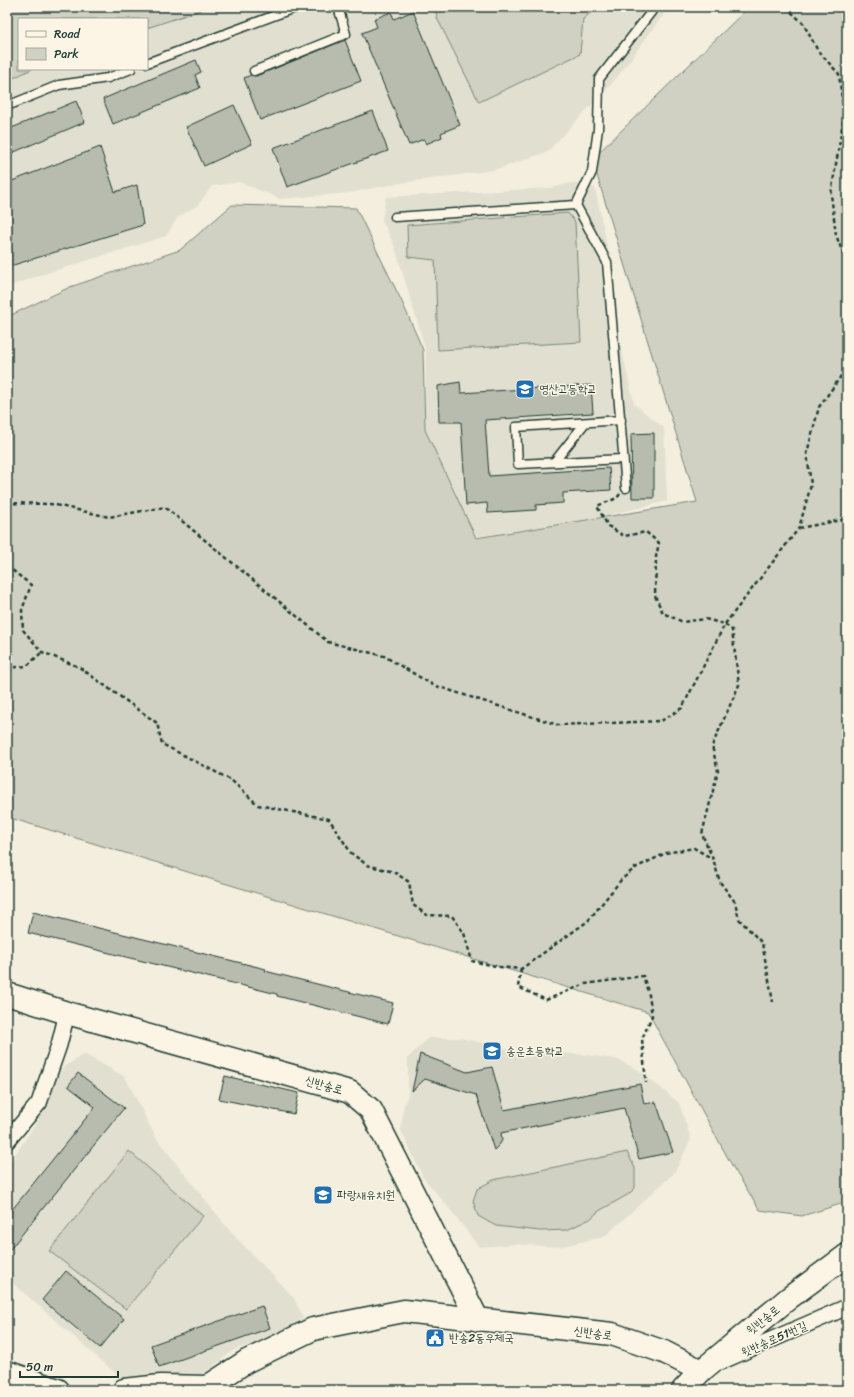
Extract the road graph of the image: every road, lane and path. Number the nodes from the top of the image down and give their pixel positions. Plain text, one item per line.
1 (297, 7) edge
2 (338, 7) edge
3 (655, 7) edge
4 (786, 7) edge
5 (148, 63) edge
6 (128, 70) edge
7 (254, 71) dead end
8 (7, 106) edge
9 (576, 205) junction
10 (395, 217) dead end
11 (847, 264) edge
12 (847, 365) edge
13 (621, 420) junction
14 (585, 423) junction
15 (622, 459) junction
16 (555, 461) junction
17 (626, 488) joint
18 (7, 503) edge
19 (847, 519) edge
20 (799, 528) junction
21 (7, 566) edge
22 (724, 624) junction
23 (42, 652) junction
24 (7, 668) edge
25 (713, 859) junction
26 (521, 969) junction
27 (7, 994) edge
28 (773, 1002) dead end
29 (68, 1013) junction
30 (646, 1083) dead end
31 (7, 1141) edge
32 (847, 1255) edge
33 (847, 1307) edge
34 (478, 1320) junction
35 (701, 1371) junction
36 (7, 1372) edge
37 (58, 1390) edge
38 (124, 1390) edge
39 (683, 1390) edge

1 - 5 lane
2 - 7 lane
3 - 9 lane
4 - 11 path
6 - 8 lane
9 - 10 lane
9 - 13 lane
12 - 20 path
13 - 14 lane
13 - 15 lane
14 - 16 lane
14 - 16 lane
15 - 16 lane
15 - 17 lane
17 - 22 path
18 - 22 path
19 - 20 path
20 - 22 path
21 - 23 path
22 - 25 path
23 - 24 path
23 - 26 path
25 - 26 path
25 - 28 path
26 - 30 path
27 - 29 main road, 신반송로
29 - 31 street
29 - 34 main road, 신반송로
32 - 35 main road, 윗반송로
33 - 35 street, 윗반송로51번길
34 - 35 main road, 신반송로
34 - 38 main road, 신반송로
35 - 39 main road, 윗반송로
36 - 37 main road

